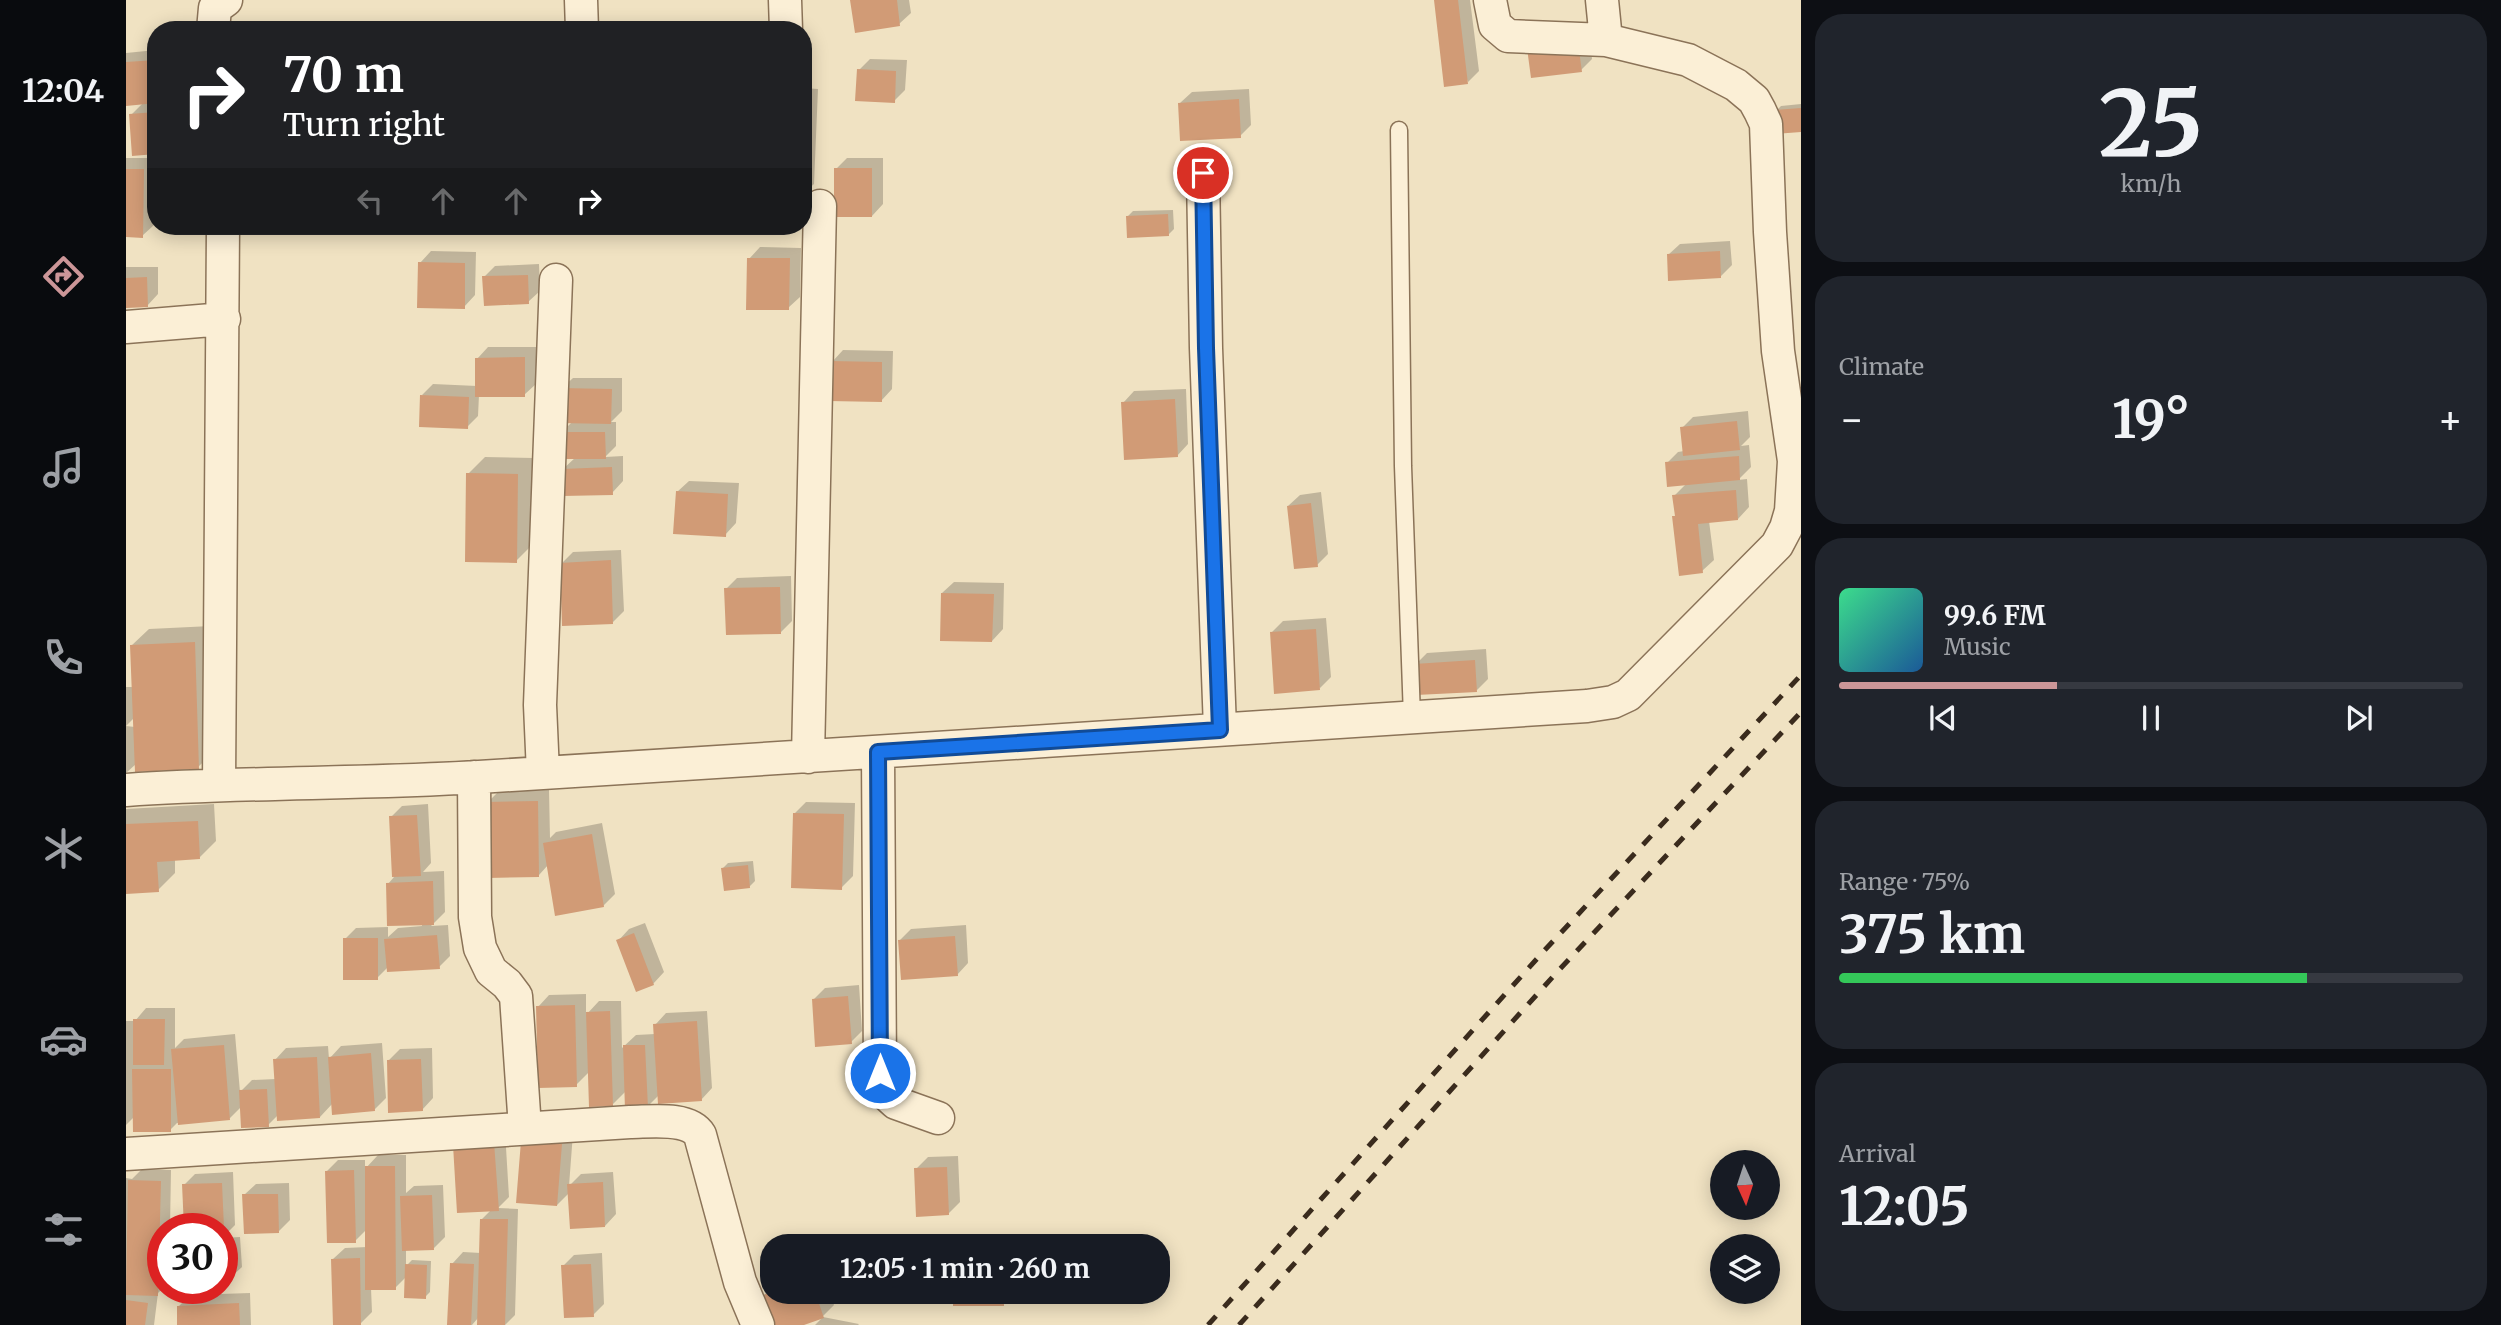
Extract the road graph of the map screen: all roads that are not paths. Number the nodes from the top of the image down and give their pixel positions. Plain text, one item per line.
1 (226, 0) edge
2 (581, 0) edge
3 (785, 0) edge
4 (1490, 0) edge
5 (1602, 0) edge
6 (214, 21) edge
7 (582, 21) edge
8 (786, 21) edge
9 (1606, 40) junction
10 (1399, 130) dead end
11 (1203, 173) dead end
12 (820, 206) dead end
13 (223, 235) edge
14 (556, 280) dead end
15 (224, 319) junction
16 (126, 327) edge
17 (1412, 717) junction
18 (1220, 730) junction
19 (878, 752) junction
20 (808, 757) junction
21 (543, 773) junction
22 (474, 777) junction
23 (219, 784) junction
24 (126, 790) edge
25 (939, 1118) dead end
26 (526, 1128) junction
27 (126, 1154) edge
28 (758, 1325) edge

1 - 6 street
2 - 7 street
3 - 8 street
4 - 9 street
5 - 9 street
9 - 17 street
10 - 17 lane
11 - 18 street
12 - 20 street
13 - 15 street
14 - 21 street
15 - 16 street
15 - 23 street
17 - 18 street
18 - 19 street
19 - 20 street
19 - 25 street
20 - 21 street
21 - 22 street
22 - 23 street
22 - 26 street
23 - 24 street
26 - 27 street
26 - 28 street

